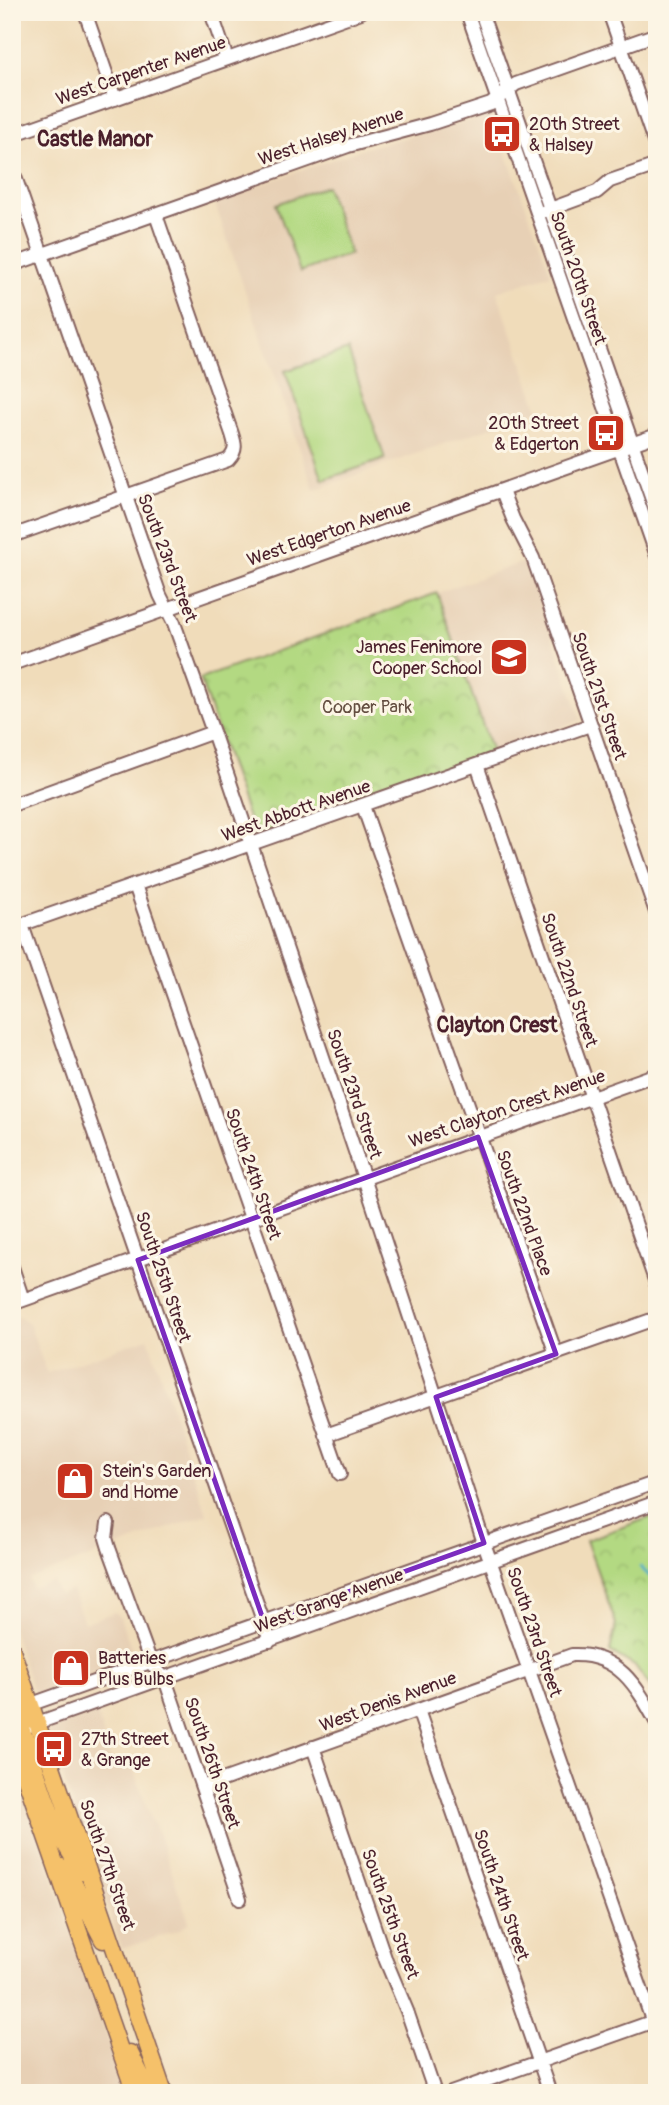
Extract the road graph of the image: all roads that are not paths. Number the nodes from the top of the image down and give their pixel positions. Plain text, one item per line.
1 (85, 12) edge
2 (211, 12) edge
3 (361, 12) edge
4 (467, 12) edge
5 (481, 12) edge
6 (609, 12) edge
7 (339, 16) edge
8 (657, 34) edge
9 (621, 47) junction
10 (227, 59) junction
11 (508, 89) junction
12 (115, 99) junction
13 (497, 99) junction
14 (12, 135) edge
15 (657, 150) edge
16 (657, 165) edge
17 (12, 168) edge
18 (550, 209) junction
19 (537, 213) junction
20 (156, 215) junction
21 (42, 254) junction
22 (12, 265) edge
23 (657, 435) edge
24 (633, 444) junction
25 (620, 449) junction
26 (502, 491) junction
27 (125, 497) junction
28 (657, 514) edge
29 (13, 535) edge
30 (657, 556) edge
31 (166, 610) junction
32 (12, 664) edge
33 (590, 725) junction
34 (213, 732) junction
35 (477, 765) junction
36 (12, 805) edge
37 (363, 806) junction
38 (251, 845) junction
39 (135, 885) junction
40 (657, 915) edge
41 (17, 927) edge
42 (657, 1074) edge
43 (592, 1098) junction
44 (478, 1138) junction
45 (364, 1178) junction
46 (251, 1220) junction
47 (138, 1260) junction
48 (12, 1267) edge
49 (657, 1286) edge
50 (18, 1302) edge
51 (657, 1318) edge
52 (556, 1354) junction
53 (436, 1397) junction
54 (326, 1435) junction
55 (340, 1474) dead end
56 (657, 1482) edge
57 (657, 1502) edge
58 (108, 1523) dead end
59 (533, 1526) junction
60 (484, 1543) junction
61 (539, 1544) junction
62 (491, 1561) junction
63 (432, 1562) junction
64 (437, 1580) junction
65 (264, 1622) junction
66 (270, 1641) junction
67 (12, 1650) edge
68 (150, 1663) junction
69 (528, 1670) junction
70 (164, 1679) junction
71 (83, 1686) junction
72 (12, 1689) edge
73 (90, 1705) junction
74 (418, 1710) junction
75 (17, 1721) edge
76 (37, 1723) junction
77 (657, 1723) edge
78 (313, 1747) junction
79 (203, 1787) junction
80 (55, 1865) junction
81 (93, 1885) junction
82 (240, 1899) dead end
83 (118, 1958) junction
84 (107, 2014) junction
85 (655, 2025) edge
86 (540, 2062) junction
87 (135, 2093) edge
88 (150, 2093) edge
89 (164, 2093) edge
90 (435, 2093) edge
91 (451, 2093) edge
92 (550, 2093) edge

1 - 12 street
2 - 10 street
3 - 7 street, West Carpenter Avenue
4 - 13 street, South 20th Street
5 - 11 street, South 20th Street
6 - 9 street
7 - 10 street, West Carpenter Avenue
8 - 9 street, West Halsey Avenue
9 - 11 street, West Halsey Avenue
9 - 15 street
10 - 12 street, West Carpenter Avenue
11 - 13 street, West Halsey Avenue
11 - 18 street, South 20th Street
12 - 14 street, West Carpenter Avenue
13 - 19 street, South 20th Street
13 - 20 street, West Halsey Avenue
16 - 18 street
17 - 21 street, South 23rd Street
18 - 19 street
18 - 24 street, South 20th Street
19 - 25 street, South 20th Street
20 - 21 street, West Halsey Avenue
20 - 27 street
21 - 22 street, West Halsey Avenue
21 - 27 street, South 23rd Street
23 - 24 street, West Edgerton Avenue
24 - 25 street, West Edgerton Avenue
24 - 28 street, South 20th Street
25 - 26 street, West Edgerton Avenue
25 - 30 street, South 20th Street
26 - 31 street, West Edgerton Avenue
26 - 33 street, South 21st Street
27 - 29 street
27 - 31 street, South 23rd Street
31 - 32 street, West Edgerton Avenue
31 - 34 street, South 23rd Street
33 - 35 street, West Abbott Avenue
33 - 40 street, South 21st Street
34 - 36 street
34 - 38 street, South 23rd Street
35 - 37 street, West Abbott Avenue
35 - 43 street, South 22nd Street
37 - 38 street, West Abbott Avenue
37 - 44 street, South 22nd Place
38 - 39 street, West Abbott Avenue
38 - 45 street, South 23rd Street
39 - 41 street, West Abbott Avenue
39 - 46 street, South 24th Street
41 - 47 street, South 25th Street
42 - 43 street, West Clayton Crest Avenue
43 - 44 street, West Clayton Crest Avenue
43 - 49 street, South 22nd Street
44 - 45 street, West Clayton Crest Avenue
44 - 52 street, South 22nd Place
45 - 46 street, West Clayton Crest Avenue
45 - 53 street, South 23rd Street
46 - 47 street, West Clayton Crest Avenue
46 - 54 street, South 24th Street
47 - 50 street, West Clayton Crest Avenue
47 - 65 street, South 25th Street
48 - 50 street
51 - 52 street
52 - 53 street
53 - 54 street
53 - 60 street, South 23rd Street
54 - 55 street, South 24th Street
56 - 59 street, West Grange Avenue
57 - 61 street, West Grange Avenue
58 - 68 street, South 26th Street
59 - 60 street, West Grange Avenue
59 - 61 street
60 - 62 street, South 23rd Street
60 - 63 street, West Grange Avenue
61 - 62 street, West Grange Avenue
62 - 64 street, West Grange Avenue
62 - 69 street, South 23rd Street
63 - 64 street
63 - 65 street, West Grange Avenue
64 - 66 street, West Grange Avenue
65 - 66 street, South 25th Street
65 - 68 street, West Grange Avenue
66 - 70 street, West Grange Avenue
67 - 75 main road, South 27th Street
68 - 70 street, South 26th Street
68 - 71 street, West Grange Avenue
69 - 74 street, West Denis Avenue
69 - 77 street, West Denis Avenue
69 - 85 street, South 23rd Street
70 - 73 street, West Grange Avenue
70 - 79 street, South 26th Street
71 - 73 street
71 - 75 street, West Grange Avenue
72 - 75 main road
73 - 76 street, West Grange Avenue
74 - 78 street, West Denis Avenue
74 - 86 street, South 24th Street
75 - 76 main road, South 27th Street
75 - 80 main road, South 27th Street
75 - 81 main road
76 - 81 main road, South 27th Street
78 - 79 street, West Denis Avenue
78 - 90 street, South 25th Street
79 - 82 street, South 26th Street
80 - 83 main road
80 - 84 main road, South 27th Street
81 - 83 main road, South 27th Street
83 - 89 main road, South 27th Street
84 - 87 main road, South 27th Street
84 - 88 main road
85 - 86 street
86 - 91 street
86 - 92 street, South 24th Street

